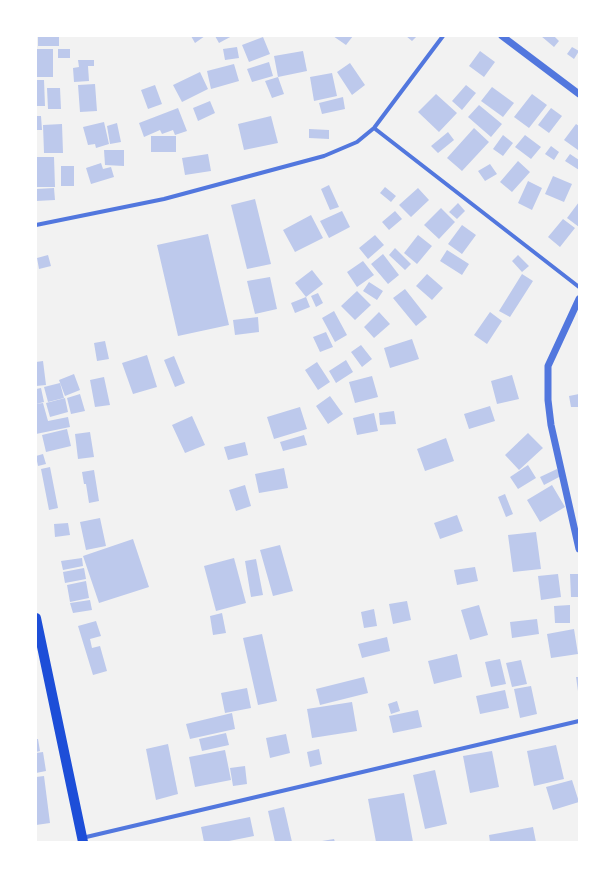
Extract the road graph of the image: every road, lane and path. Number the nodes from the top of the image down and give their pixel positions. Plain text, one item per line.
1 (443, 36) edge
2 (502, 36) edge
3 (579, 94) edge
4 (374, 128) junction
5 (36, 225) edge
6 (579, 287) edge
7 (579, 300) edge
8 (579, 549) edge
9 (36, 618) edge
10 (579, 721) edge
11 (83, 840) edge

1 - 4 street
2 - 3 street
4 - 5 street
4 - 6 street
7 - 8 street
9 - 11 main road
10 - 11 street

